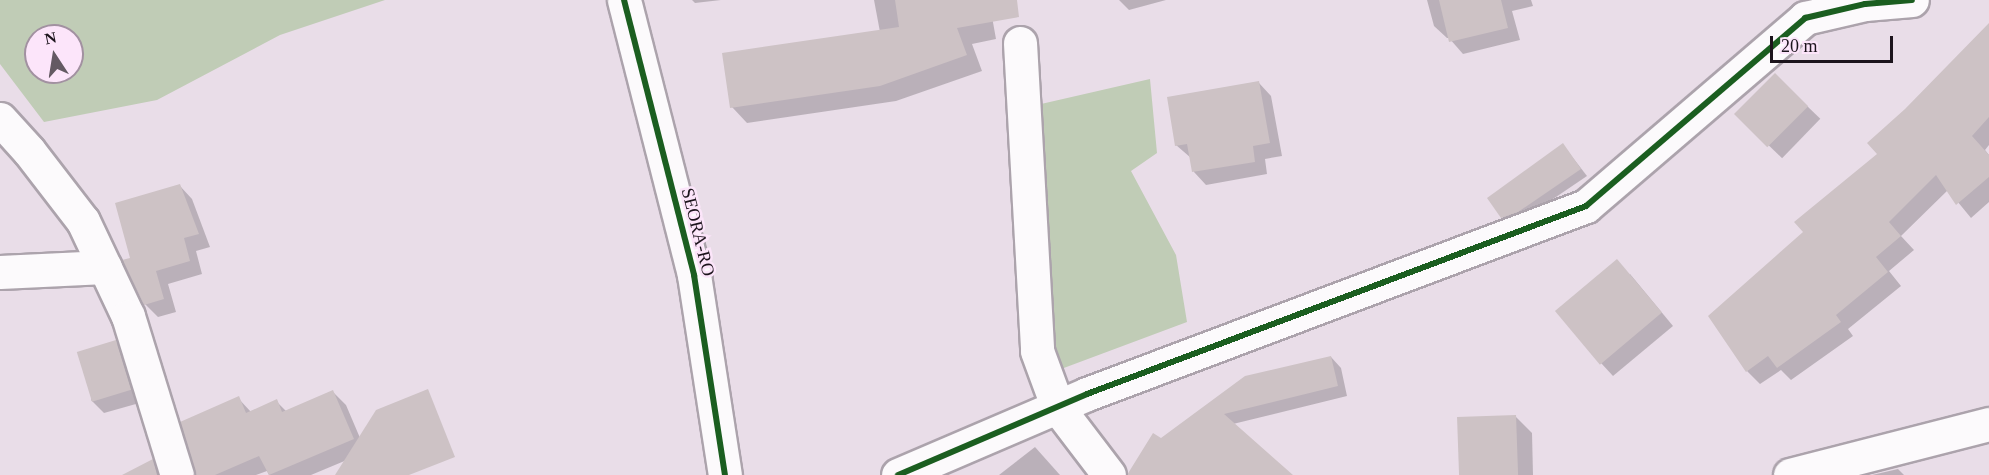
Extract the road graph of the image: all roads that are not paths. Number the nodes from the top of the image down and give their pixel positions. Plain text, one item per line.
1 (624, 0) edge
2 (1912, 0) edge
3 (1020, 43) dead end
4 (0, 119) edge
5 (105, 267) junction
6 (0, 273) edge
7 (1058, 408) junction
8 (1989, 424) edge
9 (177, 475) edge
10 (725, 475) edge
11 (898, 475) edge
12 (1109, 475) edge
13 (1790, 475) edge

1 - 10 street, SEORA-RO
2 - 7 street
3 - 7 street
4 - 5 street
5 - 6 street
5 - 9 street
7 - 11 street
7 - 12 street
8 - 13 street

